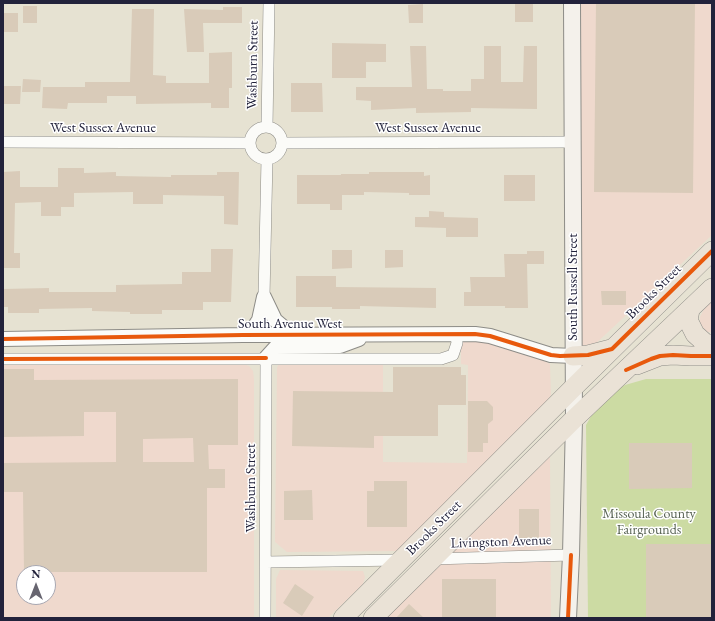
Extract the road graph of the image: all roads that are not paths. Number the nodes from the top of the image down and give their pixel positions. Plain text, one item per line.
1 (269, 3) edge
2 (572, 3) edge
3 (267, 127) junction
4 (3, 142) edge
5 (573, 142) junction
6 (250, 143) junction
7 (282, 143) junction
8 (267, 159) junction
9 (712, 251) edge
10 (712, 288) edge
11 (264, 297) junction
12 (690, 318) junction
13 (243, 335) junction
14 (371, 335) junction
15 (456, 335) junction
16 (294, 336) junction
17 (3, 339) edge
18 (712, 345) edge
19 (612, 349) junction
20 (573, 356) junction
21 (712, 356) edge
22 (266, 358) junction
23 (3, 359) edge
24 (626, 370) junction
25 (574, 387) junction
26 (574, 419) junction
27 (571, 555) junction
28 (431, 559) junction
29 (402, 560) junction
30 (266, 562) junction
31 (265, 618) edge
32 (344, 618) edge
33 (373, 618) edge
34 (568, 618) edge

1 - 3 street, Washburn Street
2 - 5 main road, South Russell Street
3 - 6 street
3 - 7 street
4 - 6 street, West Sussex Avenue
5 - 7 street, West Sussex Avenue
5 - 20 main road, South Russell Street
6 - 8 street
7 - 8 street
8 - 11 street
9 - 19 highway, Brooks Street
10 - 12 highway, Brooks Street
11 - 13 street
11 - 16 street
12 - 18 highway
12 - 24 highway, Brooks Street
13 - 16 street, South Avenue West
13 - 17 street, South Avenue West
14 - 15 street, South Avenue West
14 - 16 street, South Avenue West
14 - 22 street
15 - 20 street, South Avenue West
15 - 22 street
19 - 20 highway
19 - 25 highway, Brooks Street
20 - 25 main road, South Russell Street
21 - 24 highway
22 - 23 street
22 - 30 street, Washburn Street
24 - 26 highway, Brooks Street
25 - 26 main road, South Russell Street
25 - 29 highway, Brooks Street
26 - 27 main road, South Russell Street
26 - 28 highway, Brooks Street
27 - 28 street, Livingston Avenue
27 - 34 main road, South Russell Street
28 - 33 highway, Brooks Street
29 - 30 street
29 - 32 highway, Brooks Street
30 - 31 street, Washburn Street

